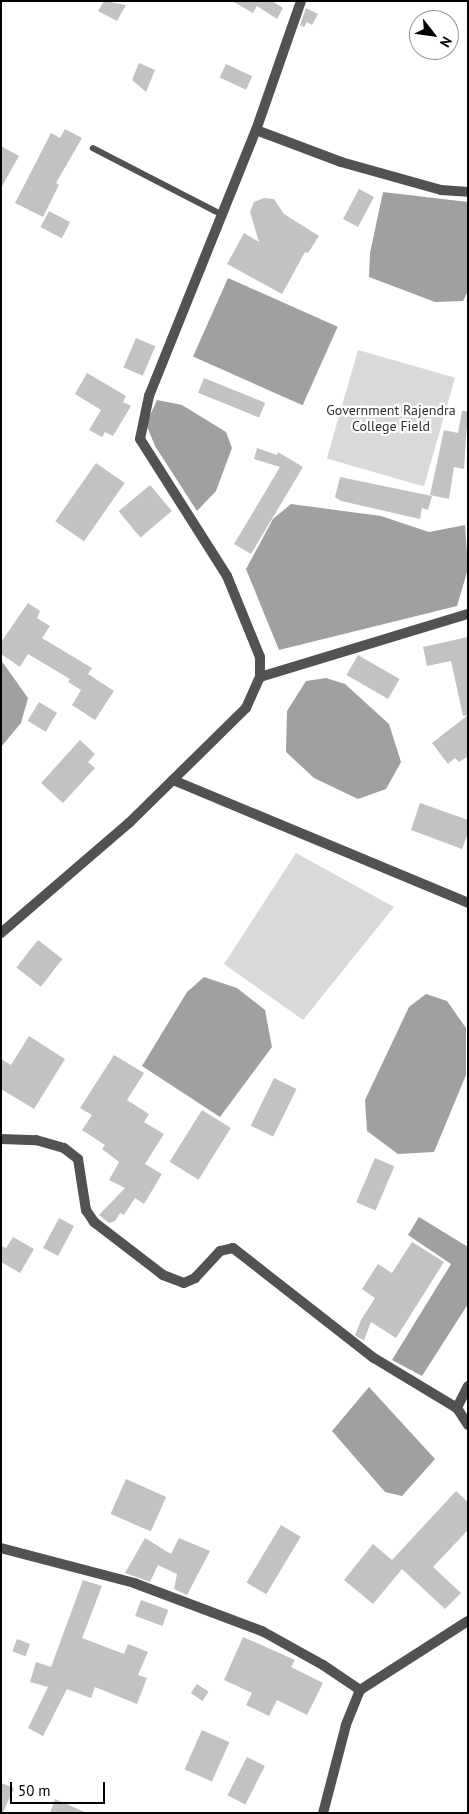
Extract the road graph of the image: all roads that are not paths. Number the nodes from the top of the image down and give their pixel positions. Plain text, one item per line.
1 (301, 1) edge
2 (256, 130) junction
3 (93, 148) dead end
4 (468, 192) edge
5 (221, 214) junction
6 (468, 604) edge
7 (466, 614) edge
8 (260, 677) junction
9 (173, 780) junction
10 (468, 903) edge
11 (1, 933) edge
12 (1, 1139) edge
13 (468, 1386) edge
14 (456, 1408) junction
15 (468, 1425) edge
16 (1, 1548) edge
17 (468, 1621) edge
18 (360, 1690) junction
19 (323, 1813) edge

1 - 2 street
2 - 4 street
2 - 5 street
3 - 5 lane
5 - 8 street
6 - 7 street
7 - 8 street
8 - 9 street
9 - 10 street
9 - 11 street
12 - 14 street
13 - 14 street
14 - 15 street
16 - 18 street
17 - 18 street
18 - 19 street

